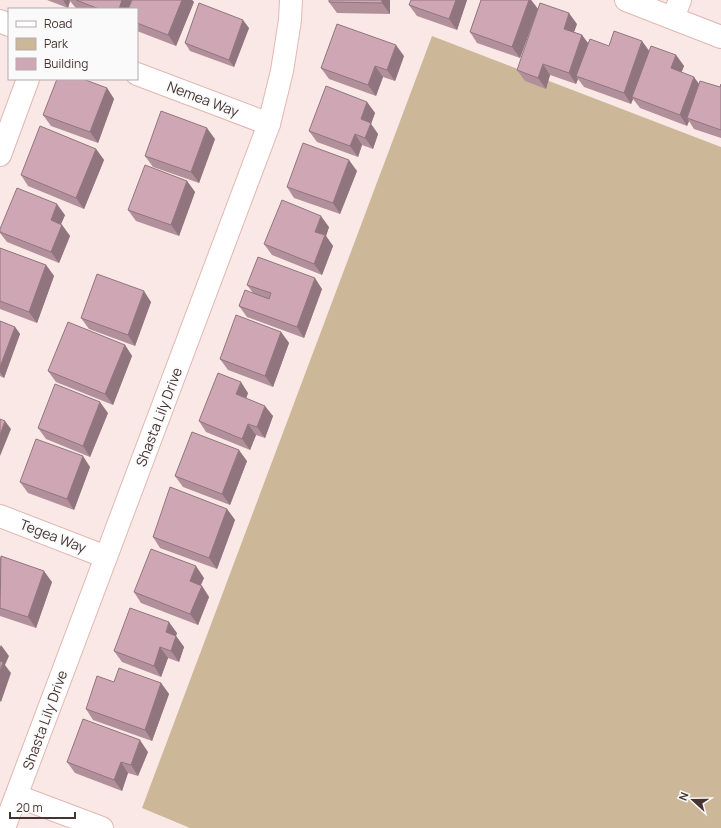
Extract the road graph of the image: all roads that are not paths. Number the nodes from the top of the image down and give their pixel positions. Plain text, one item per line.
1 (291, 0) edge
2 (626, 0) edge
3 (677, 9) edge
4 (721, 37) edge
5 (138, 74) edge
6 (28, 80) edge
7 (269, 124) junction
8 (0, 155) edge
9 (0, 516) edge
10 (106, 556) junction
11 (16, 796) junction
12 (4, 828) edge
13 (102, 828) edge

1 - 7 street, Shasta Lily Drive
2 - 3 street
3 - 4 street
5 - 7 street, Nemea Way
6 - 8 street
7 - 10 street, Shasta Lily Drive
9 - 10 street, Tegea Way
10 - 11 street, Shasta Lily Drive
11 - 12 street, Shasta Lily Drive
11 - 13 street

